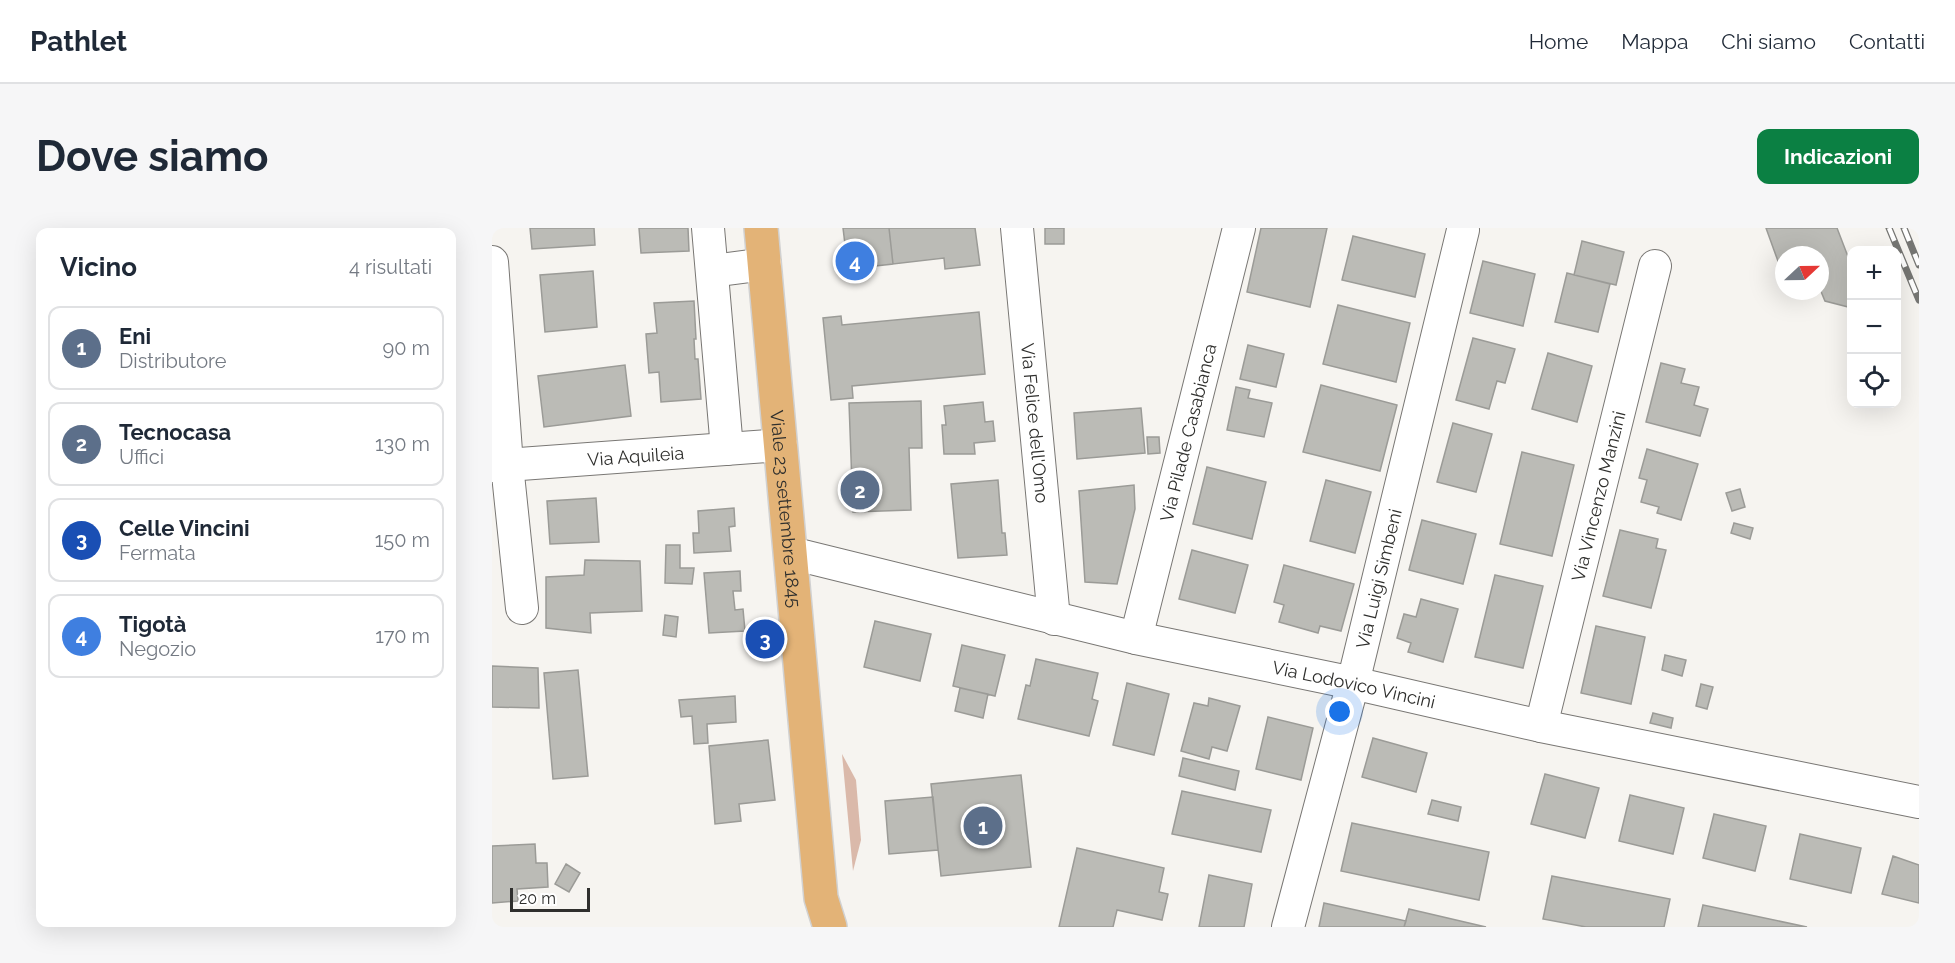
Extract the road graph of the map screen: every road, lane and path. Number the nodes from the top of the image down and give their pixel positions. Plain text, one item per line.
1 (708, 228) edge
2 (761, 228) edge
3 (1017, 228) edge
4 (1239, 228) edge
5 (1463, 230) dead end
6 (492, 262) edge
7 (765, 264) junction
8 (1655, 266) dead end
9 (712, 271) junction
10 (781, 445) junction
11 (727, 449) junction
12 (500, 466) edge
13 (791, 553) junction
14 (522, 608) dead end
15 (1054, 619) junction
16 (1136, 638) junction
17 (1353, 683) junction
18 (1541, 726) junction
19 (1919, 802) edge
20 (822, 917) edge
21 (1288, 927) edge

1 - 9 street
2 - 7 main road, Viale 23 settembre 1845
3 - 15 street, Via Felice dell'Omo
4 - 16 street, Via Pilade Casabianca
5 - 17 street, Via Luigi Simbeni
6 - 12 street
7 - 9 street
7 - 10 main road, Viale 23 settembre 1845
8 - 18 street, Via Vincenzo Manzini
9 - 11 street
10 - 11 street, Via Aquileia
10 - 13 main road, Viale 23 settembre 1845
11 - 12 street, Via Aquileia
12 - 14 street
13 - 15 street, Via Lodovico Vincini
13 - 20 main road, Viale 23 settembre 1845
15 - 16 street, Via Lodovico Vincini
16 - 17 street, Via Lodovico Vincini
17 - 18 street, Via Lodovico Vincini
17 - 21 street, Via Luigi Simbeni
18 - 19 street, Via Lodovico Vincini

